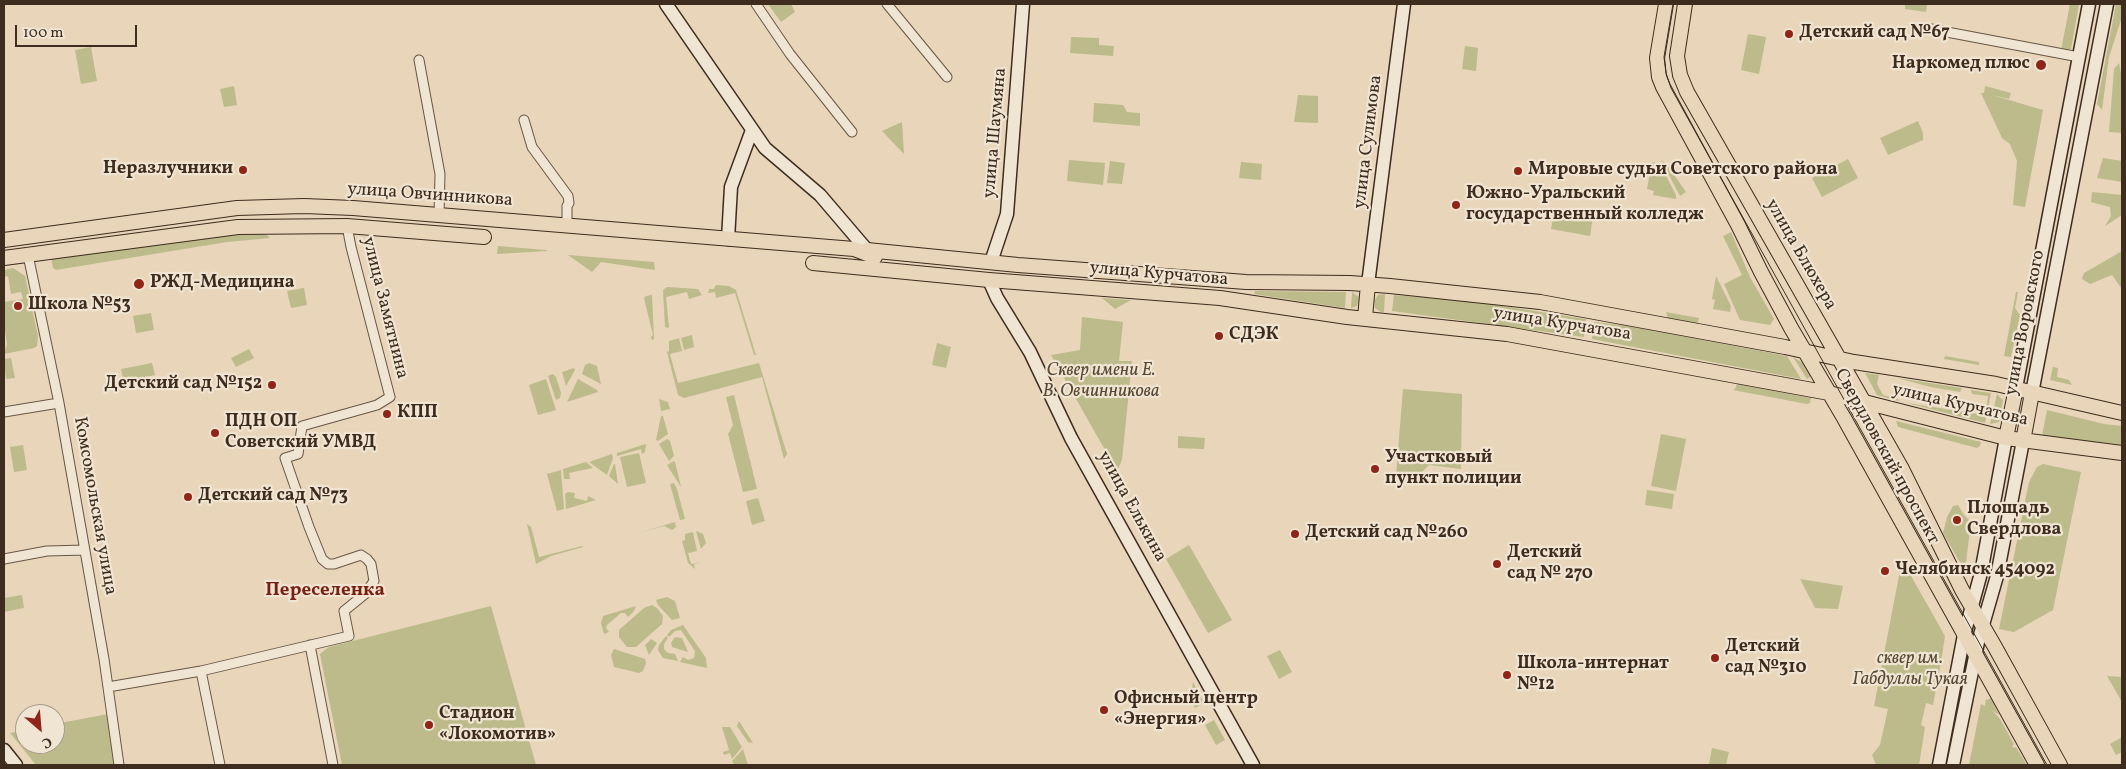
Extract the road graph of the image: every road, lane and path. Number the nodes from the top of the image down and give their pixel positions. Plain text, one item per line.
1 (666, 4) edge
2 (756, 4) edge
3 (887, 4) edge
4 (1023, 4) edge
5 (1404, 4) edge
6 (1666, 4) edge
7 (1685, 4) edge
8 (2089, 4) edge
9 (2107, 4) edge
10 (1931, 29) dead end
11 (2079, 57) junction
12 (420, 60) dead end
13 (947, 77) dead end
14 (524, 120) dead end
15 (752, 130) junction
16 (852, 132) dead end
17 (439, 215) junction
18 (566, 225) junction
19 (347, 226) junction
20 (484, 237) dead end
21 (728, 239) junction
22 (4, 240) edge
23 (861, 250) junction
24 (28, 255) junction
25 (4, 258) edge
26 (991, 262) junction
27 (813, 264) dead end
28 (920, 273) junction
29 (989, 280) junction
30 (1368, 284) junction
31 (1365, 318) junction
32 (1805, 351) junction
33 (1837, 358) junction
34 (2016, 388) junction
35 (1829, 393) junction
36 (2032, 393) junction
37 (1863, 402) junction
38 (59, 403) junction
39 (4, 412) edge
40 (2122, 413) edge
41 (2006, 438) junction
42 (2023, 441) junction
43 (2122, 453) edge
44 (85, 550) junction
45 (4, 559) edge
46 (1972, 608) junction
47 (1983, 626) junction
48 (1964, 635) junction
49 (310, 645) junction
50 (1976, 654) junction
51 (201, 671) junction
52 (108, 687) junction
53 (4, 750) edge
54 (16, 765) edge
55 (119, 765) edge
56 (220, 765) edge
57 (333, 765) edge
58 (1253, 765) edge
59 (1939, 765) edge
60 (1953, 765) edge
61 (2037, 765) edge
62 (2060, 765) edge

1 - 15 main road
2 - 16 street
3 - 13 street
4 - 26 main road, улица Шаумяна
5 - 30 main road, улица Сулимова
6 - 32 main road
7 - 33 main road, улица Блюхера
8 - 11 main road, улица Воровского
9 - 36 main road, улица Воровского
10 - 11 street
11 - 34 main road, улица Воровского
12 - 17 street
14 - 18 street
15 - 21 main road
15 - 23 main road
17 - 18 main road, улица Овчинникова
17 - 22 main road, улица Овчинникова
18 - 21 main road, улица Овчинникова
19 - 20 main road, улица Овчинникова
19 - 24 main road, улица Овчинникова
19 - 49 street, улица Замятнина
21 - 23 main road, улица Овчинникова
23 - 26 main road, улица Овчинникова
23 - 28 main road
24 - 25 main road, улица Овчинникова
24 - 38 street, Комсомольская улица
26 - 29 main road
26 - 30 main road, улица Курчатова
27 - 28 main road
28 - 29 main road
29 - 31 main road, улица Курчатова
29 - 58 main road, улица Елькина
30 - 31 main road
30 - 32 main road, улица Курчатова
31 - 35 main road, улица Курчатова
32 - 33 main road, улица Курчатова
32 - 35 main road, Свердловский проспект
33 - 34 main road, улица Курчатова
33 - 37 main road, Свердловский проспект
34 - 36 main road, улица Курчатова
34 - 41 main road, улица Воровского
35 - 37 main road, улица Курчатова
35 - 48 main road, Свердловский проспект
36 - 40 main road, улица Курчатова
36 - 42 main road, улица Воровского
37 - 41 main road, улица Курчатова
37 - 46 main road, Свердловский проспект
38 - 39 street
38 - 44 street, Комсомольская улица
41 - 42 main road, улица Курчатова
41 - 46 main road, улица Воровского
42 - 43 main road, улица Курчатова
42 - 47 main road, улица Воровского
44 - 45 street
44 - 52 street, Комсомольская улица
46 - 47 main road, Свердловский проспект
46 - 48 main road, улица Воровского
47 - 50 main road, улица Воровского
47 - 62 main road, Свердловский проспект
48 - 50 main road, Свердловский проспект
48 - 59 main road, улица Воровского
49 - 51 street
49 - 57 street
50 - 60 main road, улица Воровского
50 - 61 main road, Свердловский проспект
51 - 52 street
51 - 56 street
52 - 55 street, Комсомольская улица
53 - 54 main road

